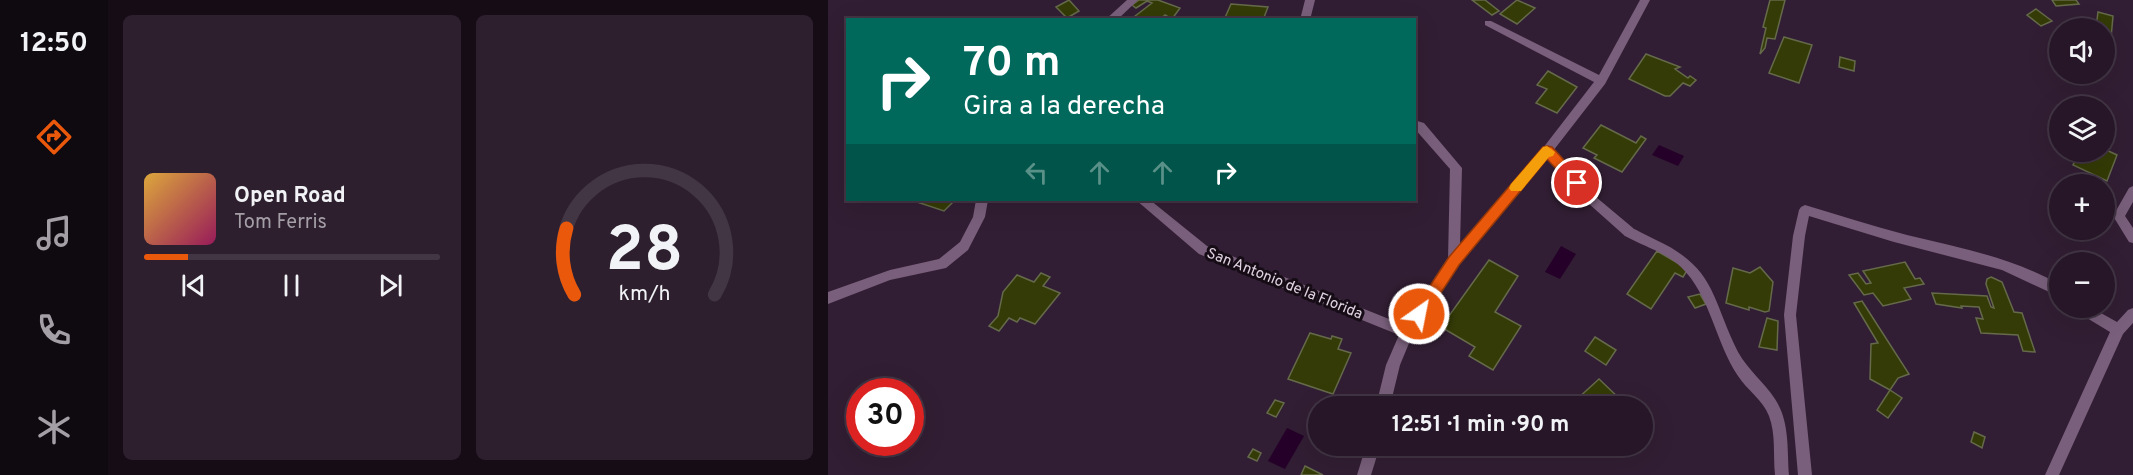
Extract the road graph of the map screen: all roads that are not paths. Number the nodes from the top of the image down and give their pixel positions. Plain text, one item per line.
1 (1133, 0) edge
2 (1310, 0) edge
3 (1645, 0) edge
4 (1112, 18) edge
5 (1306, 18) edge
6 (1488, 23) dead end
7 (1601, 81) junction
8 (1416, 125) edge
9 (1547, 151) junction
10 (2133, 191) edge
11 (982, 201) edge
12 (1143, 201) edge
13 (2133, 238) edge
14 (1454, 261) junction
15 (2049, 286) edge
16 (828, 298) edge
17 (2133, 314) edge
18 (2098, 318) edge
19 (2118, 330) junction
20 (1407, 332) junction
21 (1385, 396) edge
22 (1370, 456) edge
23 (1364, 475) edge
24 (1782, 475) edge
25 (1805, 475) edge
26 (2052, 475) edge

1 - 4 street
2 - 5 street
3 - 7 street
6 - 7 street
7 - 9 street
8 - 14 street
9 - 14 street
9 - 24 street
10 - 13 street
11 - 16 street
12 - 20 street, San Antonio de la Florida
14 - 20 street
15 - 25 street
17 - 19 street
18 - 19 street
19 - 26 street
20 - 21 street
22 - 23 street

